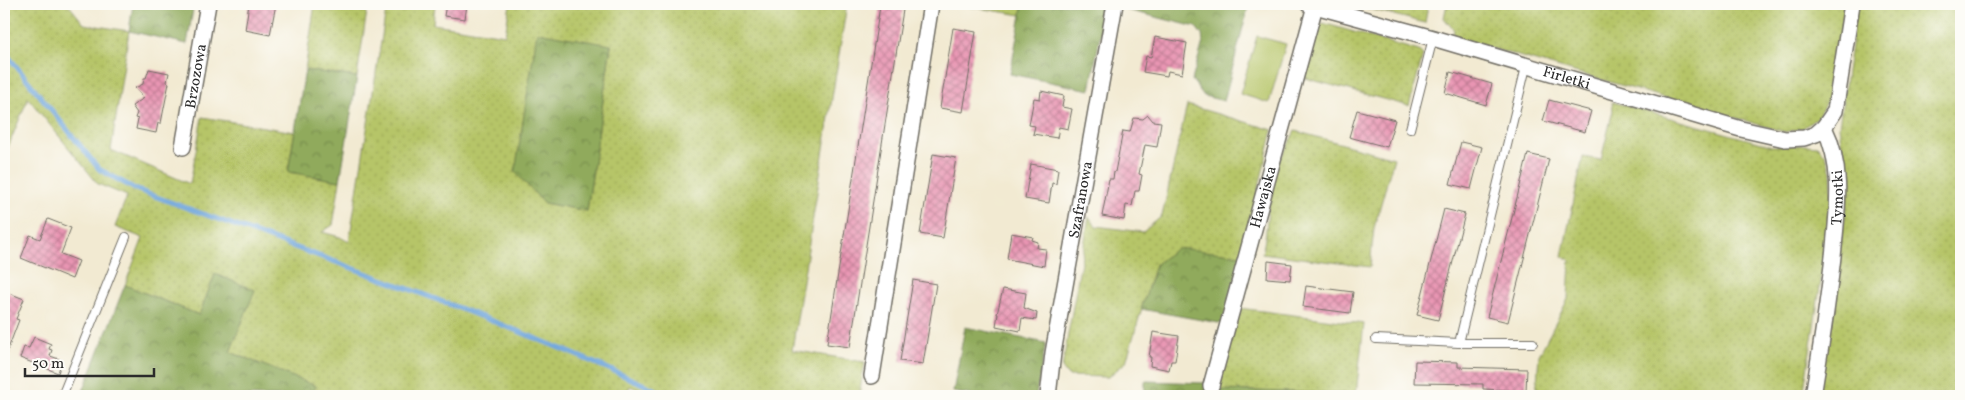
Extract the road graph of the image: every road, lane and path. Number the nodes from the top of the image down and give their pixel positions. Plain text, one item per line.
1 (208, 4) edge
2 (931, 4) edge
3 (1114, 4) edge
4 (1852, 4) edge
5 (1312, 5) edge
6 (1433, 38) junction
7 (1526, 67) junction
8 (1824, 127) junction
9 (1410, 129) dead end
10 (182, 147) dead end
11 (126, 237) dead end
12 (1376, 340) dead end
13 (1459, 343) junction
14 (1533, 343) dead end
15 (872, 376) dead end
16 (1210, 386) dead end
17 (62, 396) edge
18 (1048, 396) edge
19 (1813, 396) edge

1 - 10 street, Brzozowa
2 - 15 street
3 - 18 street, Szafranowa
4 - 8 street
5 - 6 street, Firletki
5 - 16 street, Hawajska
6 - 7 street, Firletki
6 - 9 lane
7 - 8 street, Firletki
7 - 13 lane
8 - 19 street, Tymotki
11 - 17 lane
12 - 13 lane
13 - 14 lane

